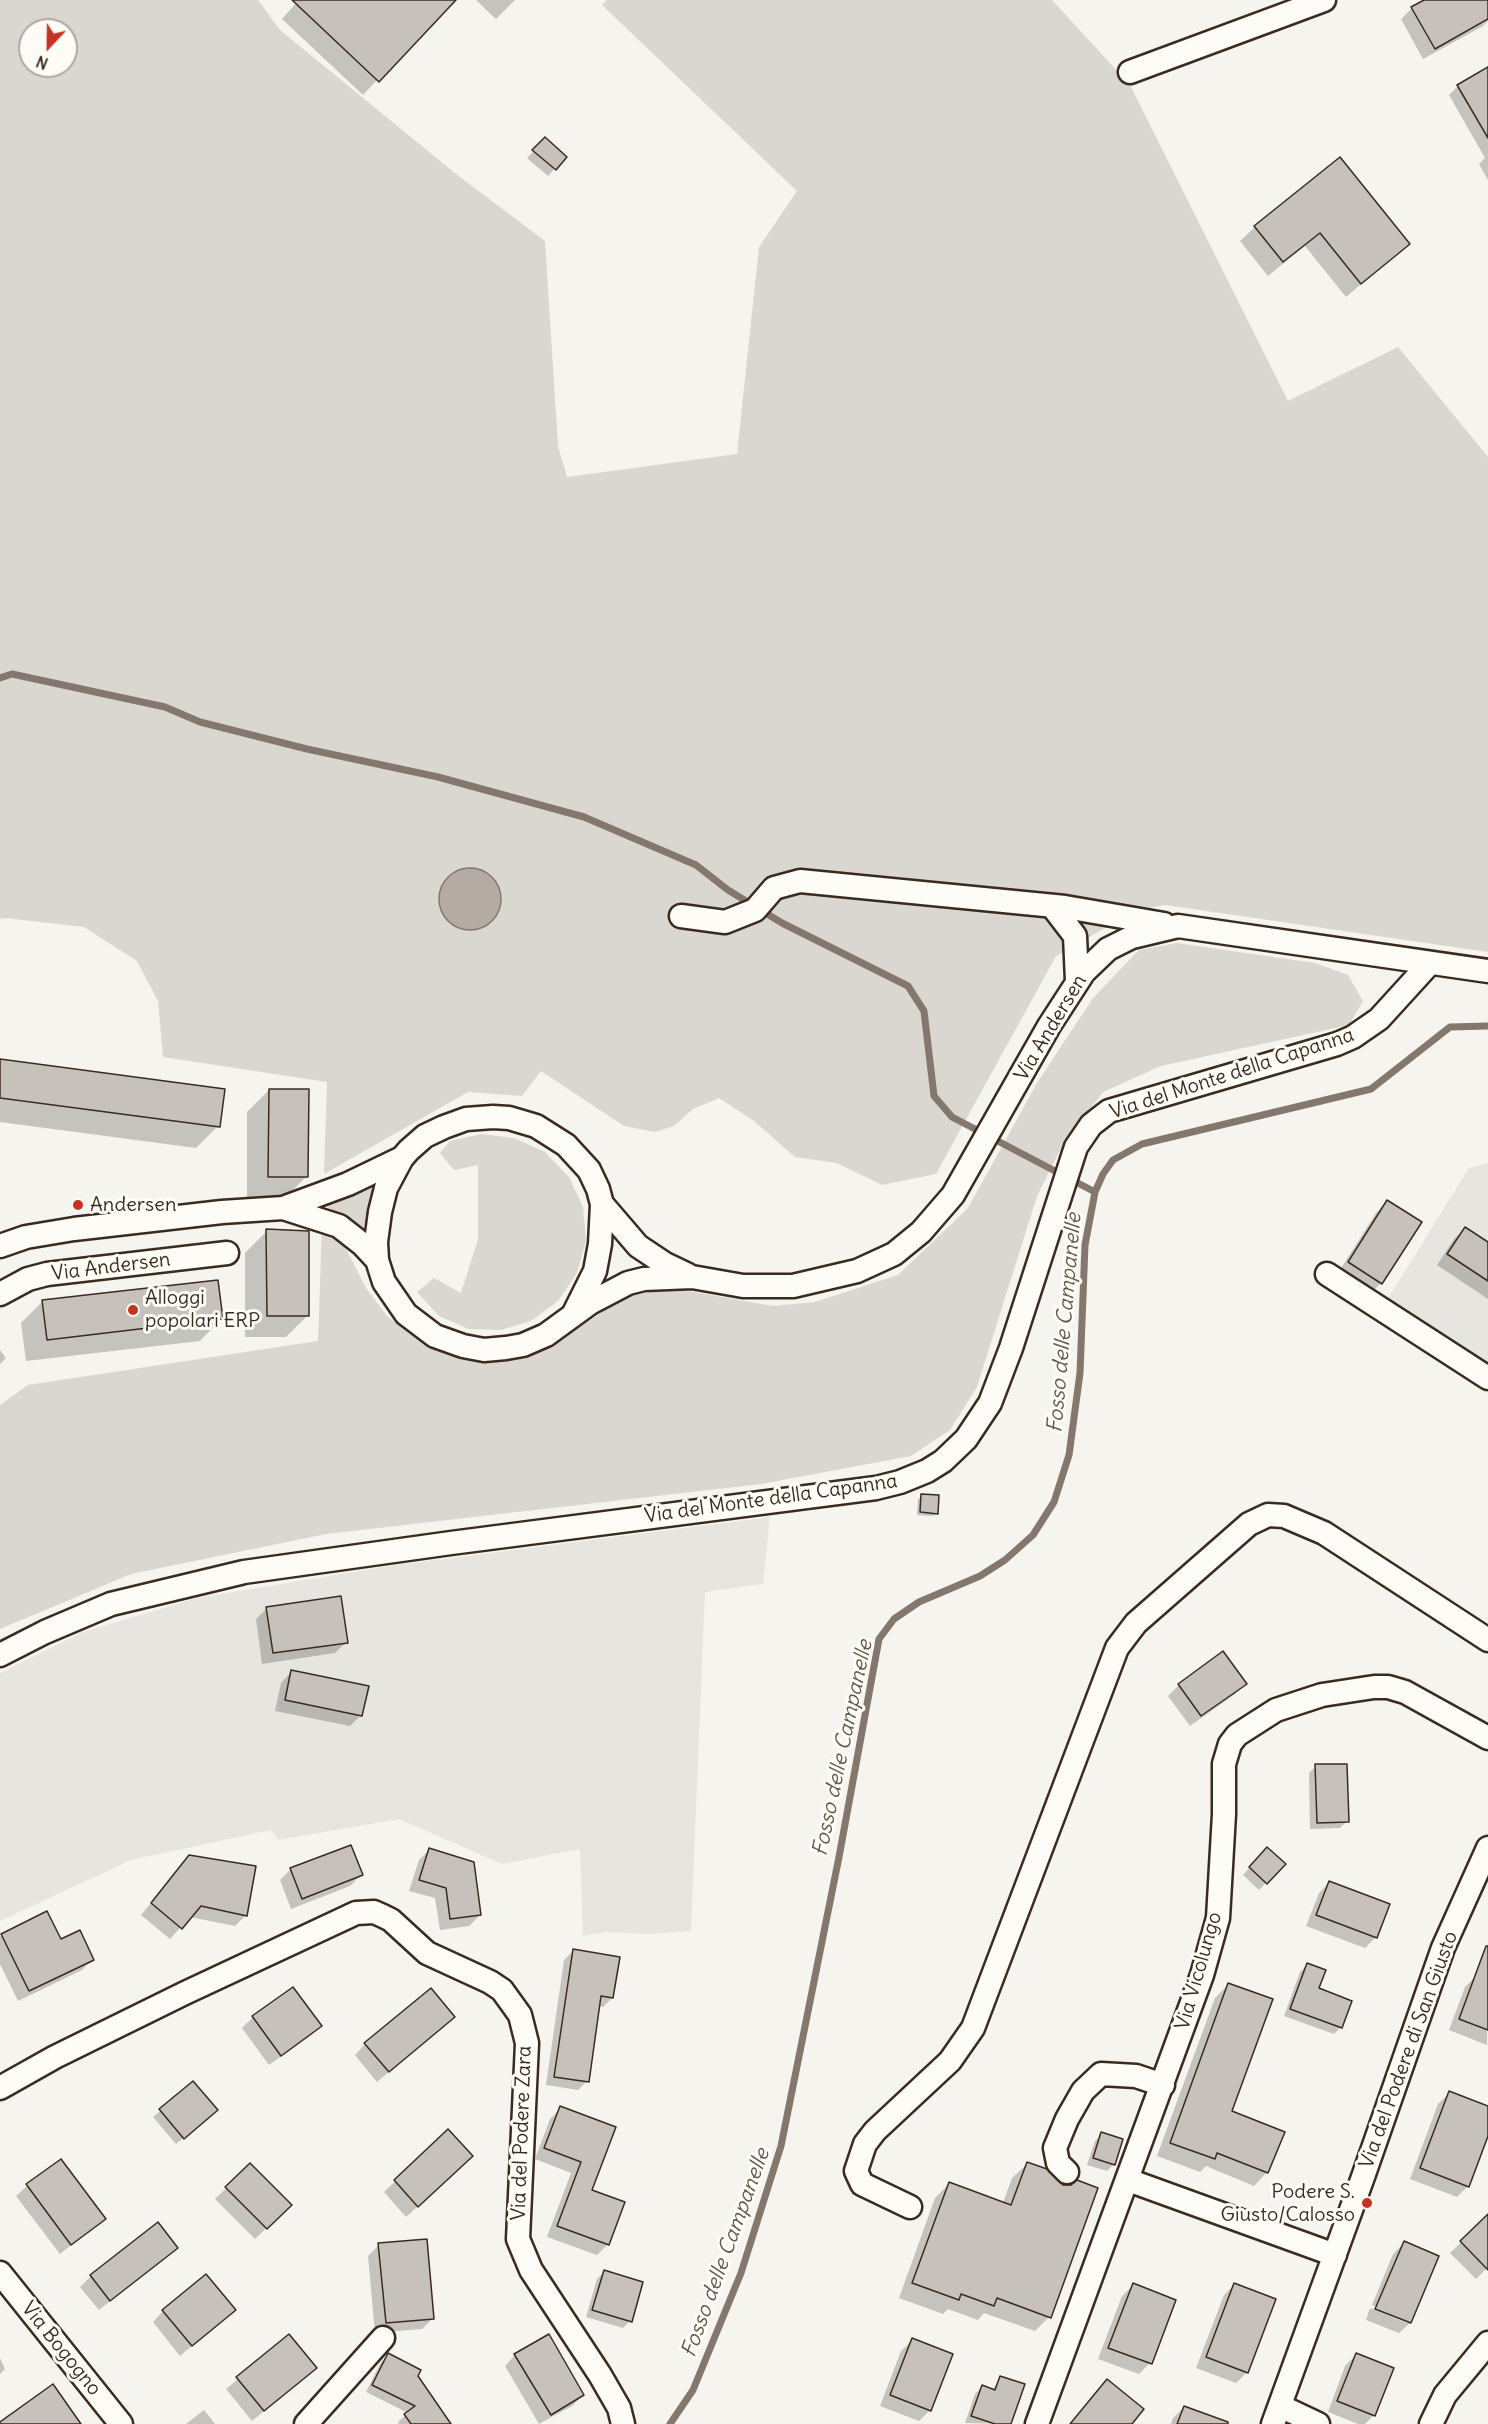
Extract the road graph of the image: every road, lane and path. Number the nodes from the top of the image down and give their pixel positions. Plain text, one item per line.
1 (1324, 0) edge
2 (1130, 72) dead end
3 (1052, 906) junction
4 (681, 916) dead end
5 (1178, 926) junction
6 (1430, 963) junction
7 (1488, 971) edge
8 (1077, 981) junction
9 (402, 1158) junction
10 (602, 1204) junction
11 (283, 1208) junction
12 (0, 1246) edge
13 (227, 1253) dead end
14 (377, 1260) junction
15 (1327, 1274) dead end
16 (692, 1277) junction
17 (0, 1294) edge
18 (574, 1313) junction
19 (1488, 1378) edge
20 (1488, 1640) edge
21 (0, 1655) edge
22 (1488, 1738) edge
23 (1488, 1848) edge
24 (1163, 2085) junction
25 (0, 2088) edge
26 (1067, 2172) dead end
27 (1128, 2180) junction
28 (910, 2207) dead end
29 (1335, 2255) junction
30 (0, 2273) edge
31 (383, 2338) dead end
32 (1488, 2343) edge
33 (1277, 2415) edge
34 (121, 2424) edge
35 (306, 2424) edge
36 (623, 2424) edge
37 (1037, 2424) edge
38 (1318, 2424) edge
39 (1431, 2424) edge

1 - 2 street
3 - 4 street
3 - 5 street
3 - 8 street
5 - 6 street, Via Andersen
5 - 8 street, Via Andersen
6 - 7 street, Via Andersen
6 - 21 street, Via del Monte della Capanna
8 - 16 street, Via Andersen
9 - 10 street, Via Andersen
9 - 11 street, Via Andersen
9 - 14 street, Via Andersen
10 - 16 street, Via Andersen
10 - 18 street, Via Andersen
11 - 12 street, Via Andersen
11 - 14 street, Via Andersen
13 - 17 street, Via Andersen
14 - 18 street, Via Andersen
15 - 19 street
16 - 18 street, Via Andersen
20 - 28 street
22 - 24 street, Via Vicolungo
23 - 29 street, Via del Podere di San Giusto
24 - 26 street
24 - 27 street, Via Vicolungo
25 - 36 street, Via del Podere Zara
27 - 29 street
27 - 37 street, Via Vicolungo
29 - 33 street, Via del Podere di San Giusto
30 - 34 street, Via Bogogno
31 - 35 street
32 - 39 street
33 - 38 street

